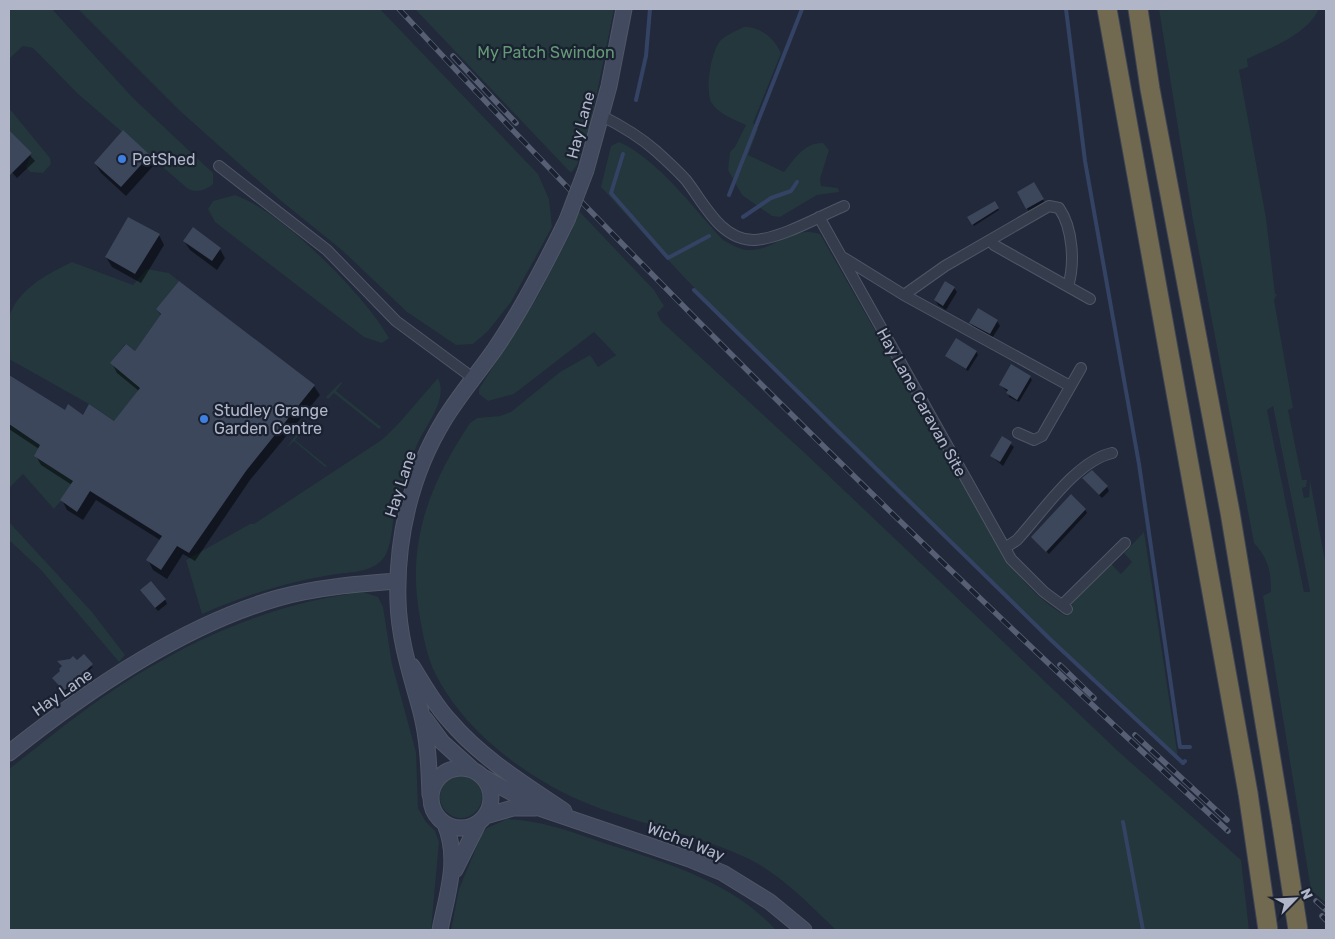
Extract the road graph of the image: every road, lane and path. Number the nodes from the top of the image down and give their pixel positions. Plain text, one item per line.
1 (624, 9) edge
2 (1108, 9) edge
3 (1138, 9) edge
4 (602, 116) junction
5 (220, 166) dead end
6 (844, 206) dead end
7 (819, 217) junction
8 (990, 240) junction
9 (840, 255) junction
10 (1068, 286) junction
11 (904, 295) junction
12 (1090, 299) dead end
13 (1081, 368) dead end
14 (473, 378) junction
15 (1070, 386) junction
16 (1018, 433) dead end
17 (1112, 452) dead end
18 (1125, 543) dead end
19 (1005, 548) junction
20 (398, 581) junction
21 (403, 651) junction
22 (421, 712) junction
23 (9, 753) edge
24 (478, 773) junction
25 (430, 795) junction
26 (542, 809) junction
27 (482, 819) junction
28 (580, 821) junction
29 (445, 824) junction
30 (452, 875) junction
31 (440, 930) edge
32 (804, 930) edge
33 (1268, 930) edge
34 (1298, 930) edge

1 - 4 main road, Hay Lane
2 - 33 highway, bridge
3 - 34 highway, bridge
4 - 7 street
4 - 14 main road, Hay Lane, bridge
5 - 14 street
6 - 7 street
7 - 9 street, Hay Lane Caravan Site
8 - 10 street
8 - 10 street
8 - 11 street
9 - 11 street, Hay Lane Caravan Site
9 - 19 street, Hay Lane Caravan Site
10 - 12 street
11 - 15 street, Hay Lane Caravan Site
13 - 15 street
14 - 20 main road, Hay Lane
15 - 16 street
17 - 19 street
18 - 19 street, Hay Lane Caravan Site
20 - 21 main road
20 - 23 main road, Hay Lane
21 - 22 main road
21 - 28 main road
22 - 24 main road
22 - 25 main road
24 - 25 main road
24 - 26 main road, Wichel Way
24 - 27 main road
25 - 29 main road
26 - 27 main road, Wichel Way
26 - 28 main road, Wichel Way
27 - 29 main road
27 - 30 main road
28 - 32 main road, Wichel Way
29 - 30 main road
30 - 31 main road

